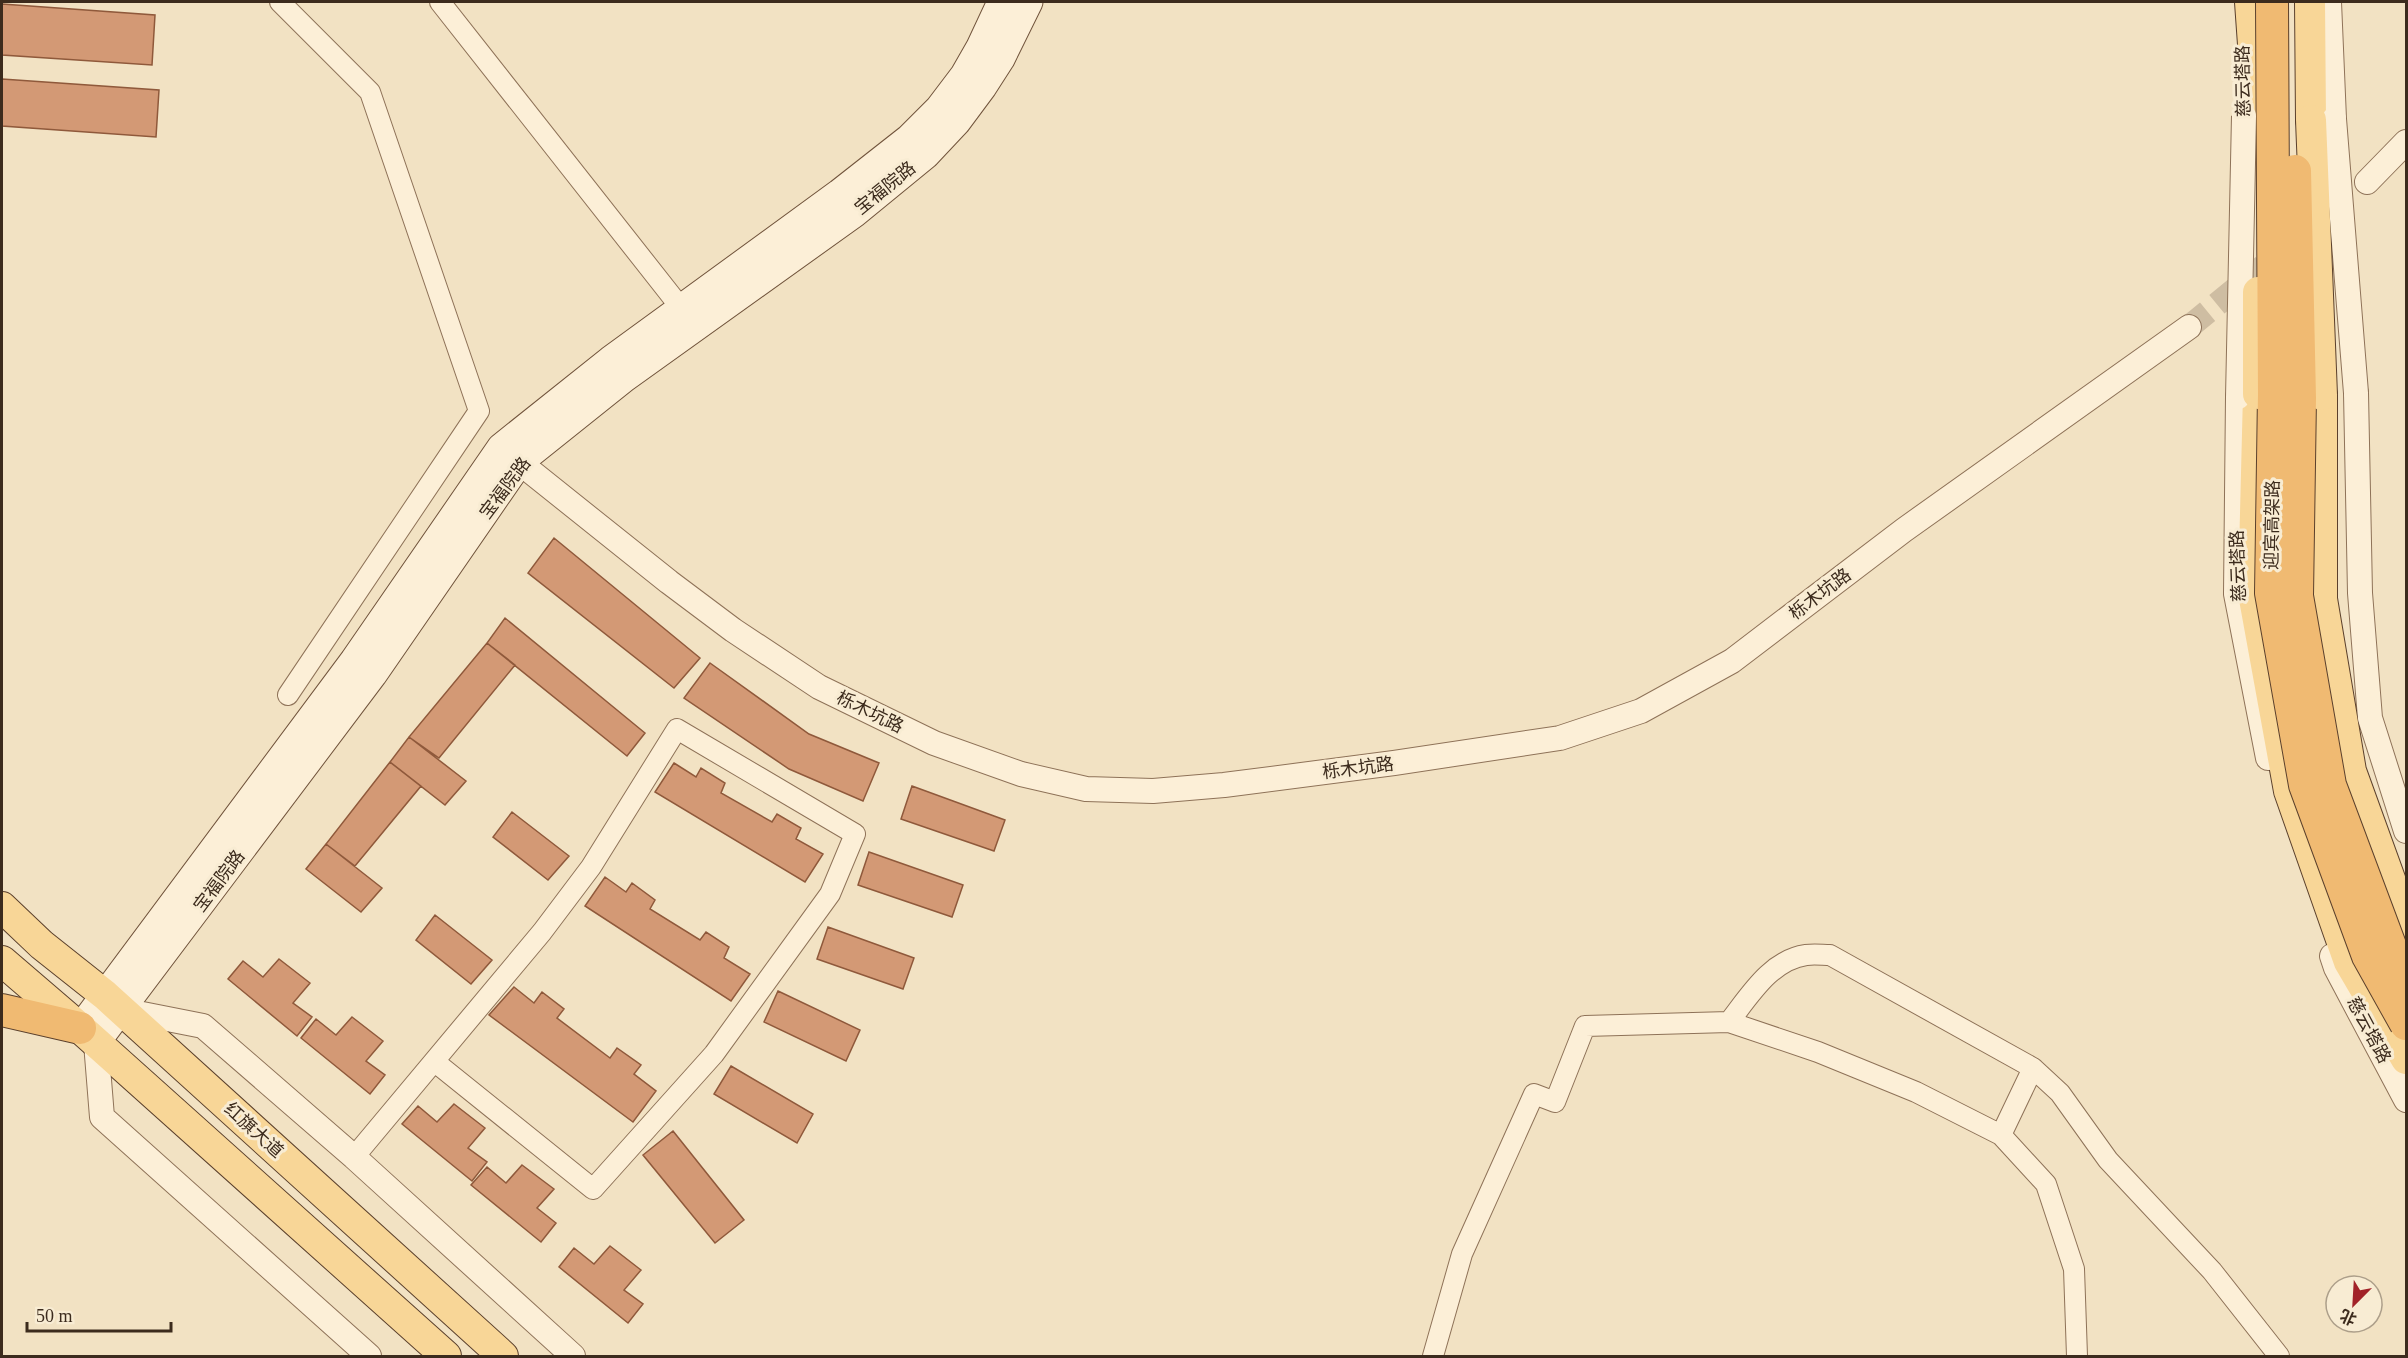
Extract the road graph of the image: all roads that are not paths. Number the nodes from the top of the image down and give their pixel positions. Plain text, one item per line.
1 (280, 2) edge
2 (440, 2) edge
3 (1001, 2) edge
4 (1029, 2) edge
5 (2242, 2) edge
6 (2250, 2) edge
7 (2272, 2) edge
8 (2293, 2) edge
9 (2310, 2) edge
10 (2329, 2) edge
11 (2251, 115) junction
12 (2322, 120) junction
13 (2406, 142) edge
14 (2367, 182) dead end
15 (688, 317) junction
16 (2189, 327) tunnel mouth
17 (2248, 395) junction
18 (511, 455) junction
19 (288, 696) dead end
20 (2406, 831) edge
21 (2, 907) edge
22 (2406, 923) edge
23 (2, 962) edge
24 (2406, 977) edge
25 (114, 1003) junction
26 (2, 1010) edge
27 (1729, 1022) junction
28 (2406, 1024) edge
29 (88, 1035) junction
30 (2406, 1059) edge
31 (435, 1062) junction
32 (2033, 1068) junction
33 (2406, 1100) edge
34 (2001, 1135) junction
35 (354, 1157) junction
36 (369, 1356) edge
37 (446, 1356) edge
38 (503, 1356) edge
39 (573, 1356) edge
40 (1433, 1356) edge
41 (2077, 1356) edge
42 (2279, 1356) edge

1 - 19 street
2 - 15 street
3 - 15 main road, 宝福院路
4 - 15 main road, 宝福院路
5 - 11 street, 慈云塔路
6 - 11 main road, 慈云塔路
7 - 28 highway, 迎宾高架路, bridge
8 - 24 highway, 迎宾高架路, bridge
9 - 12 main road
10 - 12 street
11 - 17 main road, 慈云塔路, bridge
12 - 20 street, bridge
12 - 22 main road, bridge
13 - 14 street
15 - 18 main road, 宝福院路
16 - 18 street, 栎木坑路
17 - 30 main road, 慈云塔路
17 - 33 street, 慈云塔路
18 - 25 main road, 宝福院路
21 - 25 main road, 红旗大道
23 - 29 main road
25 - 29 main road, 宝福院路
25 - 35 street
25 - 38 main road, 红旗大道
26 - 29 highway
27 - 32 street
27 - 34 street
27 - 40 street
29 - 36 street
29 - 37 main road
31 - 31 street
31 - 35 street
32 - 34 street
32 - 42 street
34 - 41 street
35 - 39 street

